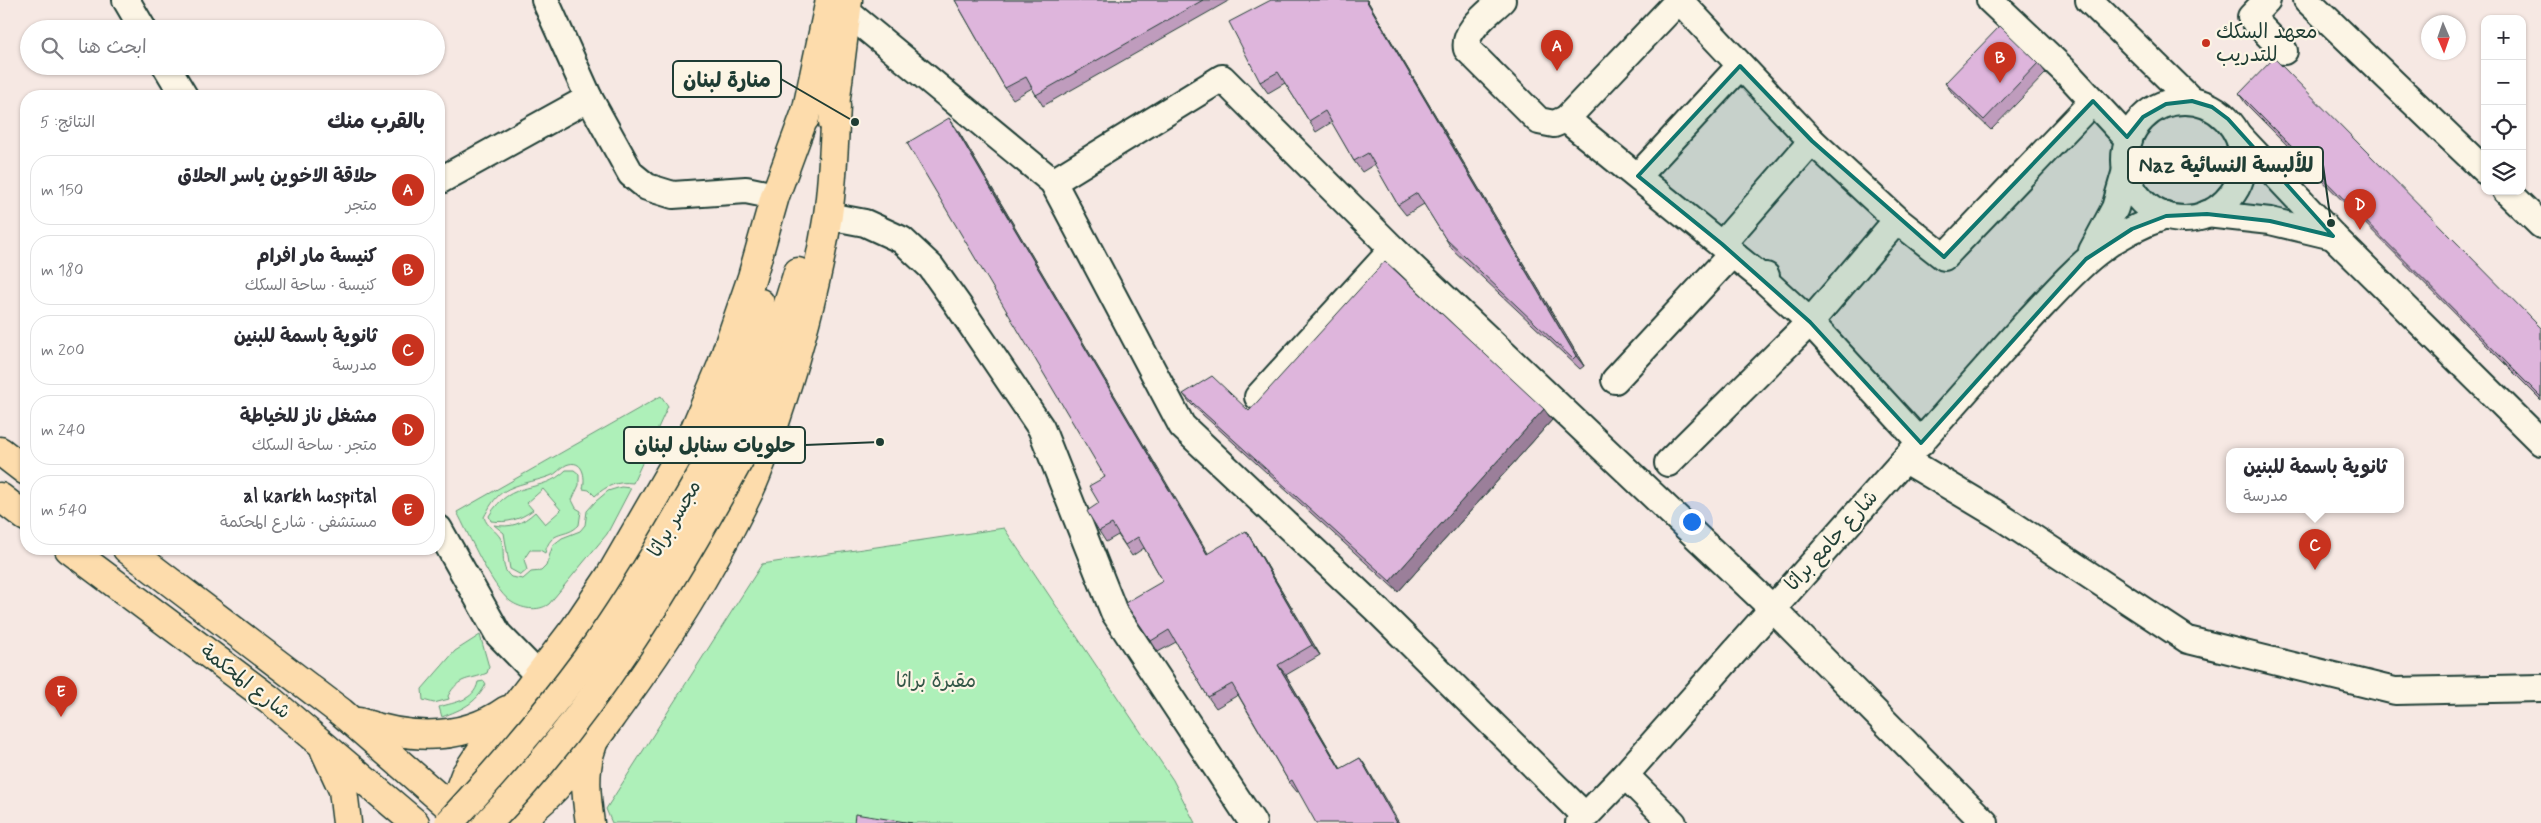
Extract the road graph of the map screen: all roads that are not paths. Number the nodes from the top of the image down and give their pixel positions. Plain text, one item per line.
1 (545, 0) edge
2 (1502, 0) edge
3 (1679, 0) edge
4 (1990, 0) edge
5 (2089, 0) edge
6 (2267, 0) edge
7 (2308, 0) edge
8 (842, 4) edge
9 (2284, 51) dead end
10 (1740, 66) junction
11 (171, 75) edge
12 (180, 90) edge
13 (589, 98) junction
14 (810, 101) junction
15 (2093, 101) junction
16 (2192, 101) junction
17 (836, 106) junction
18 (1566, 119) junction
19 (2239, 136) junction
20 (2129, 140) junction
21 (1812, 142) junction
22 (2481, 167) edge
23 (2126, 170) junction
24 (1638, 176) junction
25 (445, 178) edge
26 (1053, 182) junction
27 (2510, 195) edge
28 (774, 196) junction
29 (2207, 214) junction
30 (828, 216) junction
31 (2166, 216) junction
32 (1897, 220) junction
33 (2541, 225) edge
34 (2333, 236) junction
35 (1728, 248) junction
36 (1393, 249) junction
37 (2086, 259) junction
38 (1810, 322) junction
39 (1615, 380) dead end
40 (1258, 397) dead end
41 (2541, 442) edge
42 (729, 451) junction
43 (0, 452) edge
44 (1913, 452) junction
45 (1668, 462) dead end
46 (20, 467) edge
47 (0, 497) edge
48 (20, 512) edge
49 (445, 540) edge
50 (76, 555) edge
51 (136, 555) edge
52 (1772, 608) junction
53 (529, 688) junction
54 (2541, 688) edge
55 (341, 712) junction
56 (598, 734) junction
57 (315, 738) junction
58 (1625, 775) junction
59 (445, 805) edge
60 (1582, 820) edge
61 (347, 823) edge
62 (415, 823) edge
63 (468, 823) edge
64 (488, 823) edge
65 (514, 823) edge
66 (590, 823) edge
67 (1253, 823) edge
68 (1673, 823) edge
69 (1985, 823) edge

1 - 13 street
2 - 18 street
3 - 10 street
3 - 18 street
4 - 15 street
5 - 16 street
6 - 9 street
7 - 22 street
8 - 14 main road
8 - 17 main road
8 - 26 street
10 - 21 street
10 - 24 street
11 - 12 street
13 - 25 street
13 - 28 street
14 - 28 main road
14 - 42 main road, مجسر براثا
15 - 20 street
15 - 32 street
16 - 19 street
16 - 20 street
17 - 30 main road
17 - 42 main road, مجسر براثا
18 - 24 street
19 - 29 street
19 - 34 street
20 - 23 street
21 - 32 street
21 - 35 street
23 - 31 street
23 - 37 street, شارع جامع براثا
24 - 35 street
26 - 36 street
26 - 60 street
27 - 33 street
28 - 53 main road
29 - 31 street
29 - 34 street
30 - 56 main road
30 - 67 street
31 - 37 street, شارع جامع براثا
32 - 38 street
34 - 41 street
35 - 38 street
35 - 39 street
36 - 40 street
36 - 52 street
37 - 44 street, شارع جامع براثا
38 - 44 street
38 - 45 street
42 - 59 main road, مجسر براثا, bridge
42 - 64 main road, مجسر براثا, bridge
43 - 46 main road
44 - 52 street, شارع جامع براثا
44 - 54 street
47 - 48 main road
49 - 53 street
50 - 57 main road, شارع المحكمة
51 - 55 main road, شارع المحكمة
52 - 58 street, شارع جامع براثا
52 - 69 street
53 - 55 main road
53 - 56 main road
53 - 59 main road
55 - 59 main road, شارع المحكمة
56 - 65 main road
56 - 66 main road
57 - 61 main road
57 - 62 main road, شارع المحكمة
58 - 60 street, شارع جامع براثا
58 - 68 street
59 - 63 main road, شارع المحكمة

